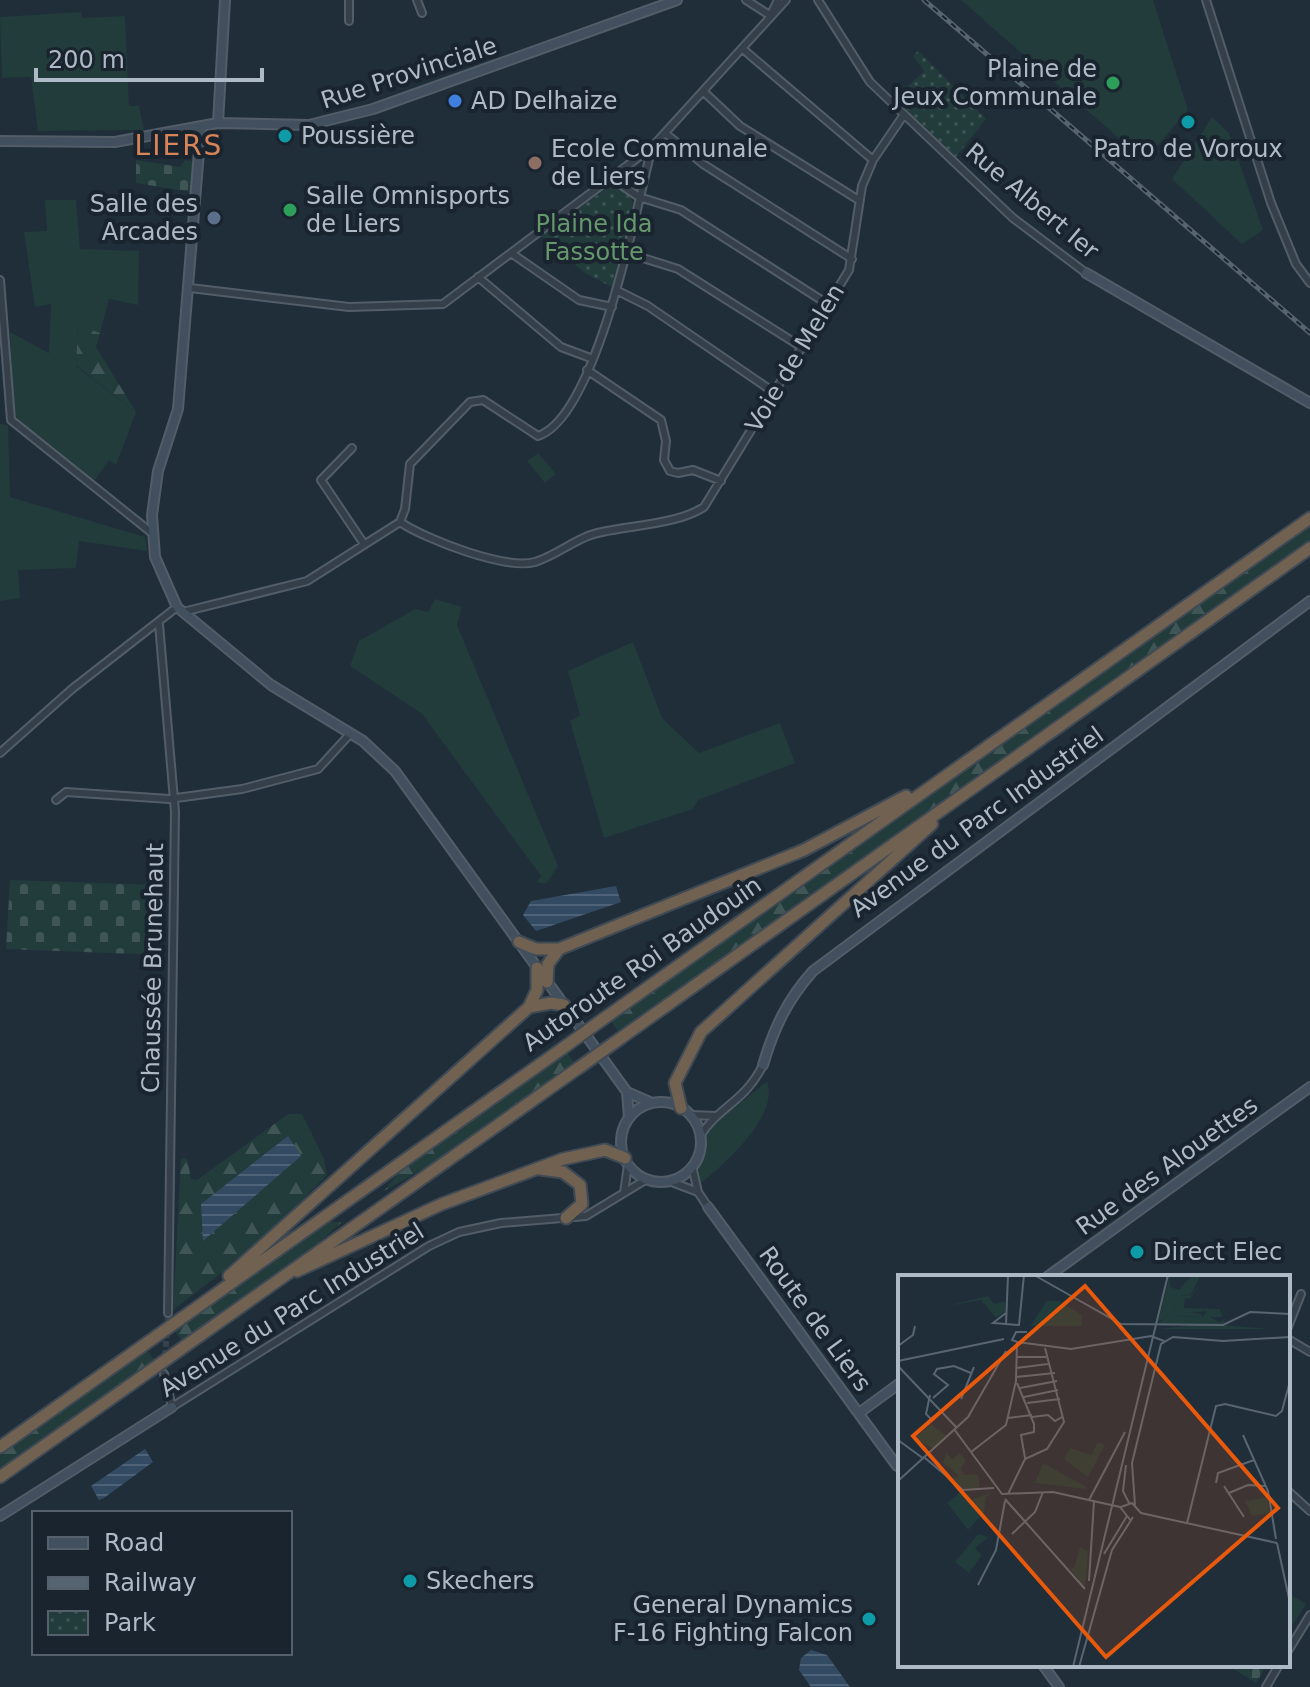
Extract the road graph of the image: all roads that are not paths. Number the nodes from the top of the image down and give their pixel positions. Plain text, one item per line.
1 (225, 0) edge
2 (349, 0) edge
3 (417, 0) edge
4 (677, 0) edge
5 (746, 0) edge
6 (778, 0) edge
7 (786, 0) edge
8 (818, 0) edge
9 (1206, 0) edge
10 (422, 13) dead end
11 (771, 16) junction
12 (349, 21) dead end
13 (744, 50) junction
14 (704, 92) junction
15 (903, 116) junction
16 (218, 123) junction
17 (201, 127) junction
18 (665, 133) junction
19 (0, 141) edge
20 (652, 147) junction
21 (873, 160) junction
22 (611, 178) junction
23 (639, 197) junction
24 (857, 199) junction
25 (511, 253) junction
26 (627, 253) junction
27 (852, 259) junction
28 (1086, 273) joint
29 (478, 277) junction
30 (0, 280) edge
31 (1310, 283) edge
32 (190, 288) junction
33 (616, 290) junction
34 (829, 305) junction
35 (612, 307) junction
36 (803, 348) junction
37 (593, 359) junction
38 (587, 370) junction
39 (775, 393) junction
40 (1310, 403) edge
41 (352, 448) dead end
42 (721, 481) junction
43 (1310, 518) edge
44 (400, 522) junction
45 (152, 533) junction
46 (364, 544) junction
47 (1310, 548) edge
48 (1310, 601) edge
49 (180, 610) junction
50 (159, 624) junction
51 (350, 734) junction
52 (0, 753) edge
53 (932, 785) junction
54 (174, 798) junction
55 (56, 800) dead end
56 (941, 810) junction
57 (519, 942) junction
58 (559, 949) junction
59 (537, 968) junction
60 (547, 982) junction
61 (564, 1005) junction
62 (529, 1007) junction
63 (763, 1065) joint
64 (1310, 1087) edge
65 (627, 1092) junction
66 (653, 1103) junction
67 (686, 1111) junction
68 (717, 1116) junction
69 (629, 1118) junction
70 (700, 1136) junction
71 (626, 1162) junction
72 (692, 1166) junction
73 (536, 1169) junction
74 (647, 1179) junction
75 (669, 1181) junction
76 (698, 1192) junction
77 (624, 1193) junction
78 (708, 1207) joint
79 (566, 1218) junction
80 (285, 1275) junction
81 (1050, 1275) edge
82 (1301, 1294) dead end
83 (214, 1295) junction
84 (168, 1313) tunnel mouth
85 (1290, 1322) edge
86 (1290, 1340) edge
87 (1310, 1352) edge
88 (164, 1374) tunnel mouth
89 (898, 1384) edge
90 (172, 1407) junction
91 (859, 1413) junction
92 (0, 1447) edge
93 (898, 1468) edge
94 (0, 1477) edge
95 (1290, 1493) edge
96 (1310, 1511) edge
97 (0, 1516) edge
98 (1310, 1615) edge
99 (1290, 1648) edge
100 (1044, 1667) edge
101 (1278, 1667) edge
102 (1059, 1687) edge
103 (1266, 1687) edge

1 - 16 street
2 - 12 street
3 - 10 street
4 - 16 street, Rue Provinciale
5 - 11 street
6 - 11 street
7 - 11 street
8 - 15 street, Rue Albert Ier
9 - 31 street
11 - 13 street
13 - 14 street
13 - 21 street
14 - 18 street
14 - 24 street
15 - 21 street, Voie de Melen
15 - 28 street, Rue Albert Ier
16 - 17 street, Rue Provinciale
17 - 19 street, Rue Provinciale
17 - 32 street
18 - 20 street
18 - 27 street
20 - 22 street
20 - 23 street
21 - 24 street, Voie de Melen
22 - 23 street
22 - 25 street
23 - 26 street
23 - 34 street
24 - 27 street, Voie de Melen
25 - 29 street
25 - 35 street
26 - 33 street
26 - 36 street
27 - 34 street, Voie de Melen
28 - 40 street, Rue Albert Ier
29 - 32 street
29 - 37 street
30 - 45 street
32 - 45 street
33 - 35 street
33 - 39 street
34 - 36 street, Voie de Melen
35 - 37 street
36 - 39 street, Voie de Melen
37 - 38 street
38 - 42 street
38 - 44 street
39 - 42 street, Voie de Melen
41 - 46 street
42 - 44 street, Voie de Melen
43 - 53 highway, Autoroute Roi Baudouin
44 - 46 street
45 - 49 street
46 - 49 street
47 - 56 highway, Autoroute Roi Baudouin
48 - 63 street, Avenue du Parc Industriel
49 - 50 street
49 - 51 street
50 - 52 street
50 - 54 street, Chaussée Brunehaut
51 - 54 street
51 - 57 street
53 - 58 highway
53 - 83 highway, Autoroute Roi Baudouin, bridge
54 - 55 street
54 - 84 street, Chaussée Brunehaut
56 - 67 highway
56 - 80 highway, Autoroute Roi Baudouin, bridge
57 - 58 highway
57 - 59 street
58 - 60 highway
59 - 60 street
59 - 62 highway
60 - 61 street
61 - 62 highway
61 - 65 street
62 - 83 highway
63 - 68 street, Avenue du Parc Industriel
64 - 81 street, Rue des Alouettes
65 - 66 street
65 - 69 street
66 - 67 street
66 - 69 street
67 - 68 street
67 - 70 street
68 - 70 street, Avenue du Parc Industriel
69 - 71 street
70 - 72 street
71 - 73 highway
71 - 74 street
71 - 77 street
72 - 75 street
72 - 76 street, Route de Liers
73 - 79 highway
73 - 80 highway
74 - 75 street
74 - 77 street, Avenue du Parc Industriel
75 - 76 street
76 - 78 street, Route de Liers
77 - 79 street, Avenue du Parc Industriel
78 - 91 street, Route de Liers
79 - 90 street, Avenue du Parc Industriel
80 - 94 highway, Autoroute Roi Baudouin
82 - 85 street
83 - 92 highway, Autoroute Roi Baudouin
86 - 87 street
88 - 90 street
89 - 91 street
90 - 97 street, Avenue du Parc Industriel
91 - 93 street, Route de Liers
95 - 96 street
98 - 99 street
100 - 102 street
101 - 103 street

